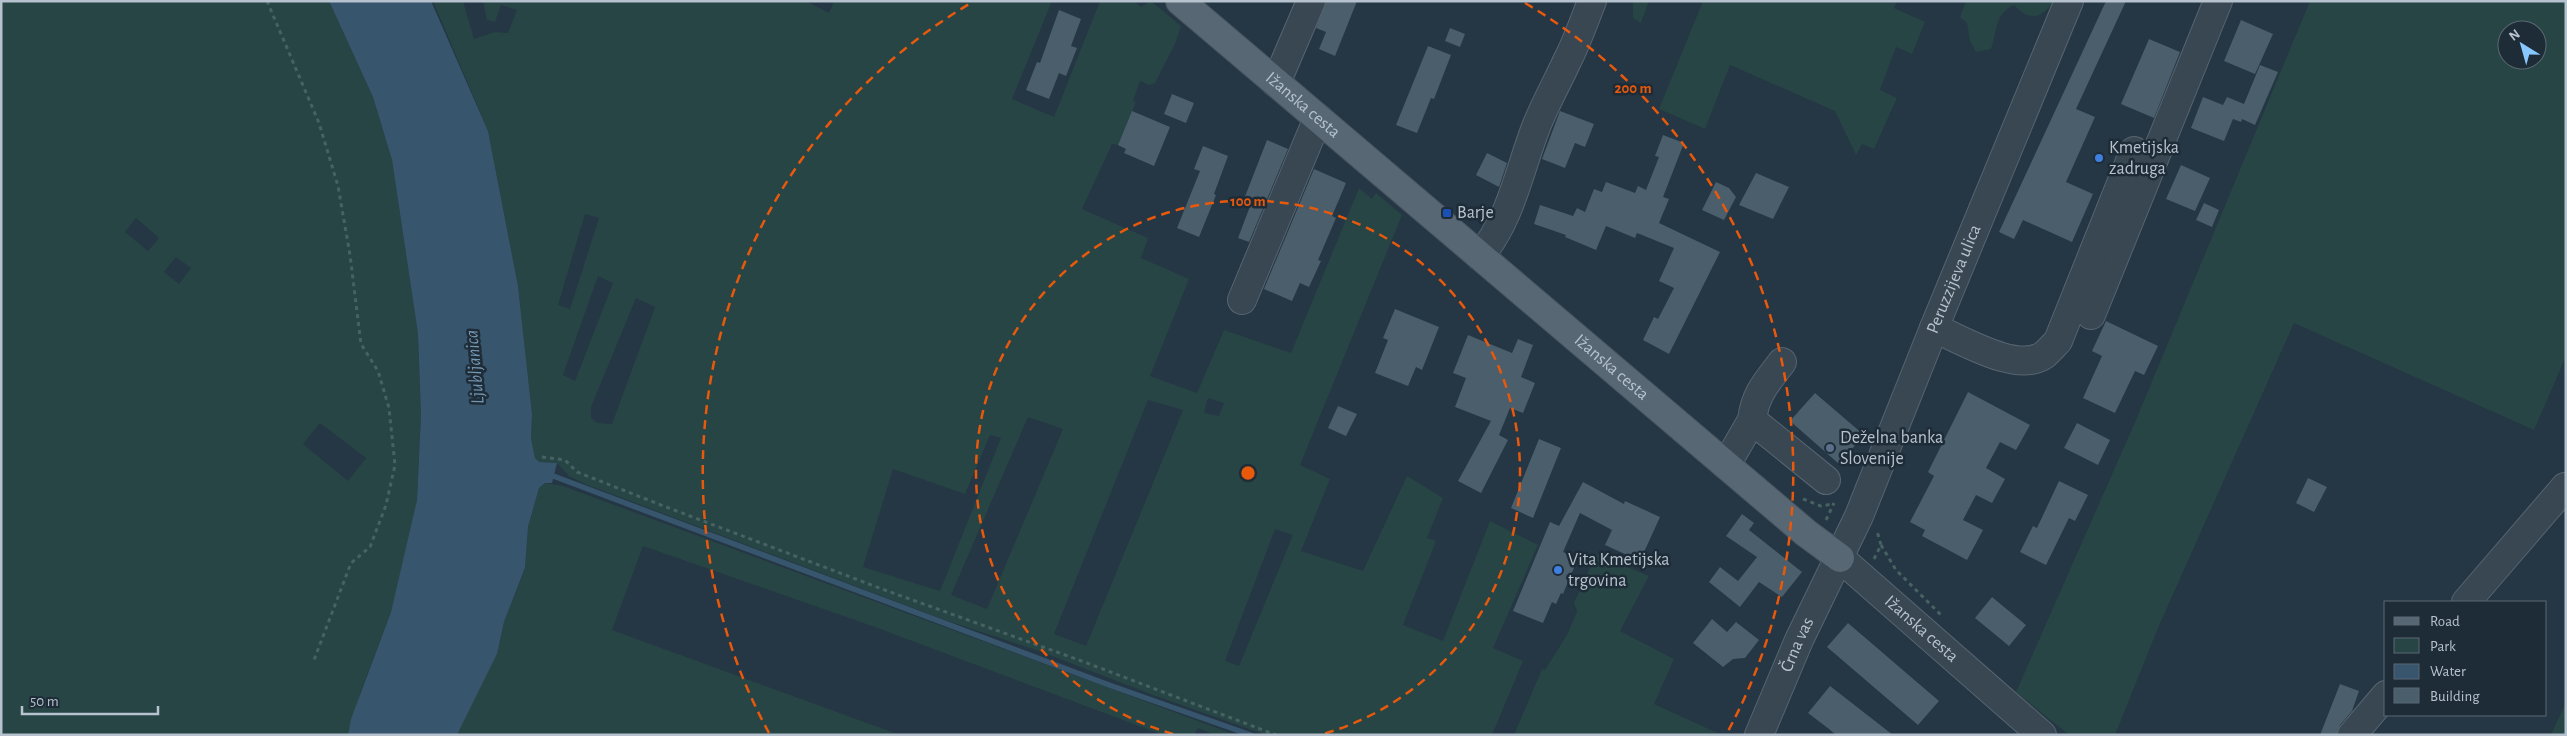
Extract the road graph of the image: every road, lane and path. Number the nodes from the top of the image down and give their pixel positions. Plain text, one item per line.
1 (267, 1) edge
2 (1180, 1) edge
3 (1311, 1) edge
4 (1592, 1) edge
5 (2069, 1) edge
6 (2218, 1) edge
7 (1276, 83) junction
8 (1318, 118) junction
9 (2134, 151) dead end
10 (1480, 256) junction
11 (1242, 300) dead end
12 (2091, 314) dead end
13 (1934, 328) junction
14 (1782, 362) dead end
15 (1752, 420) junction
16 (542, 457) dead end
17 (1726, 465) junction
18 (2565, 486) edge
19 (1833, 490) joint
20 (1830, 512) dead end
21 (1872, 527) dead end
22 (1876, 555) dead end
23 (1840, 558) junction
24 (2467, 601) edge
25 (314, 660) dead end
26 (2384, 697) edge
27 (1276, 735) edge
28 (1759, 735) edge
29 (2042, 735) edge
30 (2352, 735) edge

1 - 25 path
2 - 7 main road, Ižanska cesta
3 - 7 street
4 - 10 street
5 - 13 street, Peruzzijeva ulica
6 - 12 street
7 - 8 main road, Ižanska cesta
8 - 10 main road, Ižanska cesta
8 - 11 street
9 - 13 street
10 - 17 main road, Ižanska cesta
13 - 23 street, Peruzzijeva ulica
14 - 15 street
15 - 17 street
15 - 19 street
16 - 27 path
17 - 23 main road, Ižanska cesta
18 - 24 street
19 - 20 path
21 - 22 path
23 - 28 street, Črna vas
23 - 29 street, Ižanska cesta
26 - 30 street

